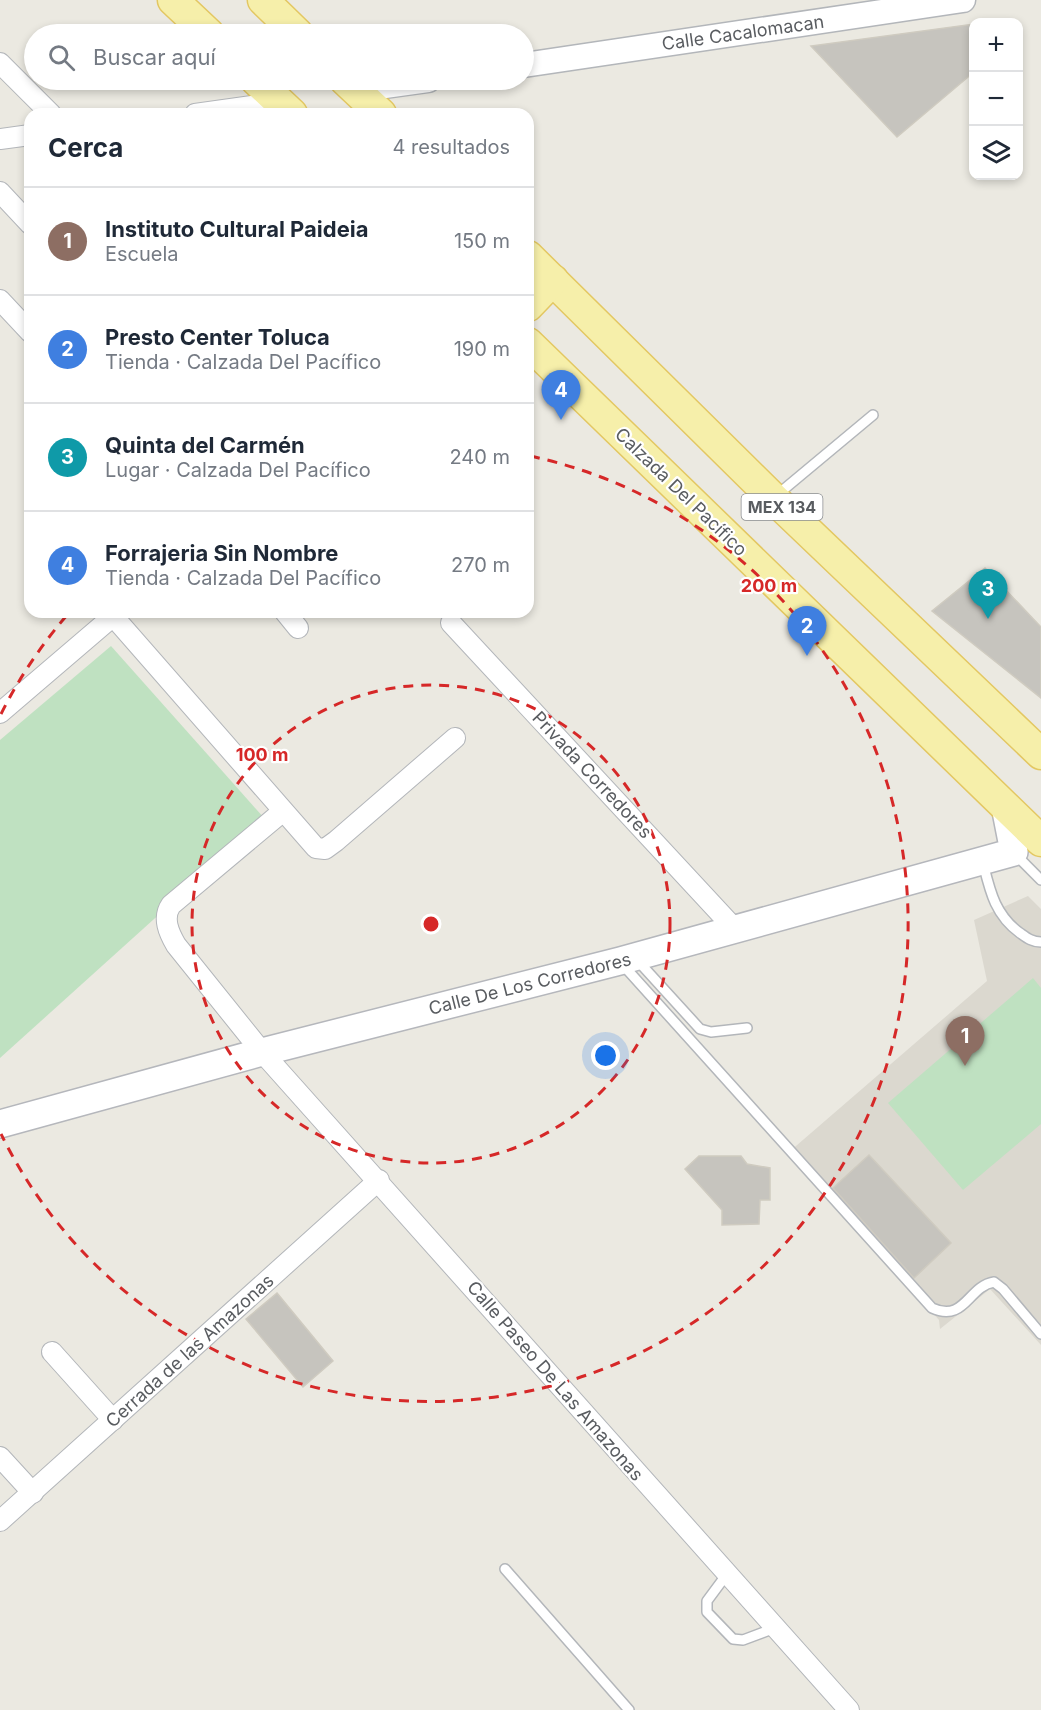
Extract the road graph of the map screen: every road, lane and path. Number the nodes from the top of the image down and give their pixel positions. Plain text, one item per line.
1 (173, 0) edge
2 (263, 0) edge
3 (963, 0) edge
4 (198, 24) edge
5 (288, 24) edge
6 (0, 63) edge
7 (534, 64) edge
8 (24, 87) edge
9 (27, 90) edge
10 (267, 90) edge
11 (355, 90) edge
12 (45, 108) edge
13 (286, 108) edge
14 (375, 108) edge
15 (24, 136) edge
16 (0, 139) edge
17 (0, 192) edge
18 (24, 218) edge
19 (534, 262) edge
20 (553, 280) junction
21 (0, 300) edge
22 (534, 300) edge
23 (24, 326) edge
24 (534, 349) edge
25 (873, 415) dead end
26 (773, 498) junction
27 (111, 618) edge
28 (119, 618) edge
29 (290, 618) edge
30 (451, 623) dead end
31 (298, 628) dead end
32 (0, 713) edge
33 (455, 738) dead end
34 (1038, 749) edge
35 (1005, 806) junction
36 (282, 812) junction
37 (1041, 841) edge
38 (1014, 852) junction
39 (983, 860) junction
40 (1041, 880) edge
41 (733, 927) junction
42 (1041, 942) edge
43 (627, 959) junction
44 (747, 1028) dead end
45 (262, 1052) junction
46 (0, 1124) edge
47 (379, 1180) junction
48 (1041, 1334) edge
49 (52, 1352) dead end
50 (113, 1420) junction
51 (0, 1457) edge
52 (33, 1493) junction
53 (0, 1521) edge
54 (505, 1569) dead end
55 (727, 1574) junction
56 (775, 1628) junction
57 (629, 1710) edge
58 (849, 1710) edge

1 - 4 main road
2 - 5 main road
3 - 7 street, Calle Cacalomacan
6 - 8 street
9 - 12 street
10 - 13 main road
11 - 14 main road
15 - 16 street
17 - 18 street
19 - 20 main road, MEX 134
20 - 22 main road
20 - 26 main road, MEX 134
21 - 23 street
24 - 35 main road, Calzada Del Pacífico / MEX 134
25 - 26 lane
26 - 34 main road, MEX 134
27 - 32 street
28 - 36 street
29 - 31 street
30 - 41 street, Privada Corredores
33 - 36 street
35 - 37 main road, Calzada Del Pacífico / MEX 134
35 - 38 main road
36 - 45 street, Calle Paseo De Las Amazonas
38 - 39 main road, Calle De Los Corredores
38 - 40 lane
39 - 41 main road, Calle De Los Corredores
39 - 42 lane
41 - 43 main road, Calle De Los Corredores
43 - 44 lane
43 - 45 main road, Calle De Los Corredores
43 - 48 lane
45 - 46 main road, Calle De Los Corredores
45 - 47 street, Calle Paseo De Las Amazonas
47 - 50 street, Cerrada de las Amazonas
47 - 55 street, Calle Paseo De Las Amazonas
49 - 50 street
50 - 52 street, Cerrada de las Amazonas
51 - 52 street
52 - 53 street, Cerrada de las Amazonas
54 - 57 lane
55 - 56 street, Calle Paseo De Las Amazonas
55 - 56 lane
56 - 58 street, Calle Paseo De Las Amazonas

